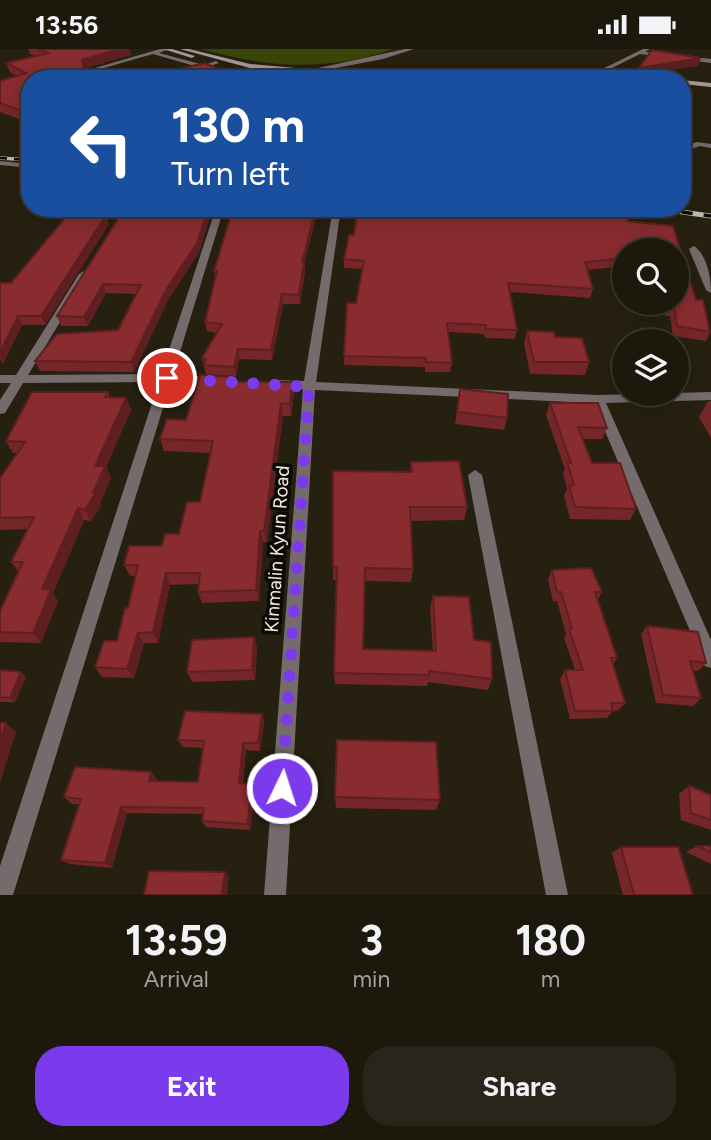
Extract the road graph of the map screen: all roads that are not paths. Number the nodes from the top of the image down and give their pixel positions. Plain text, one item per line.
1 (166, 49) edge
2 (183, 49) edge
3 (411, 49) edge
4 (644, 51) edge
5 (153, 52) junction
6 (711, 61) edge
7 (216, 63) junction
8 (203, 67) junction
9 (91, 70) edge
10 (193, 70) edge
11 (251, 70) edge
12 (299, 70) edge
13 (316, 70) edge
14 (612, 70) edge
15 (691, 85) edge
16 (711, 87) edge
17 (711, 146) edge
18 (691, 147) edge
19 (0, 163) edge
20 (21, 165) edge
21 (217, 217) edge
22 (336, 217) edge
23 (694, 249) dead end
24 (90, 265) edge
25 (711, 291) edge
26 (18, 378) junction
27 (167, 378) junction
28 (0, 379) edge
29 (233, 382) edge
30 (258, 383) edge
31 (309, 387) junction
32 (711, 397) edge
33 (598, 399) junction
34 (0, 410) edge
35 (475, 475) dead end
36 (711, 660) edge
37 (2, 895) edge
38 (275, 895) edge
39 (557, 895) edge

1 - 5 street
1 - 7 main road
2 - 12 main road
3 - 13 street
4 - 6 street
4 - 14 street
5 - 8 street
5 - 9 street
7 - 8 street
7 - 11 main road
8 - 10 street
15 - 16 main road
17 - 18 street
19 - 20 street
21 - 27 street
22 - 31 street, Kinmalin Kyun Road
23 - 25 street
24 - 26 street
26 - 27 street
26 - 28 street
26 - 34 street
27 - 29 street
27 - 37 street
30 - 31 street
31 - 33 street
31 - 38 street, Kinmalin Kyun Road
32 - 33 street
33 - 36 street
35 - 39 street

